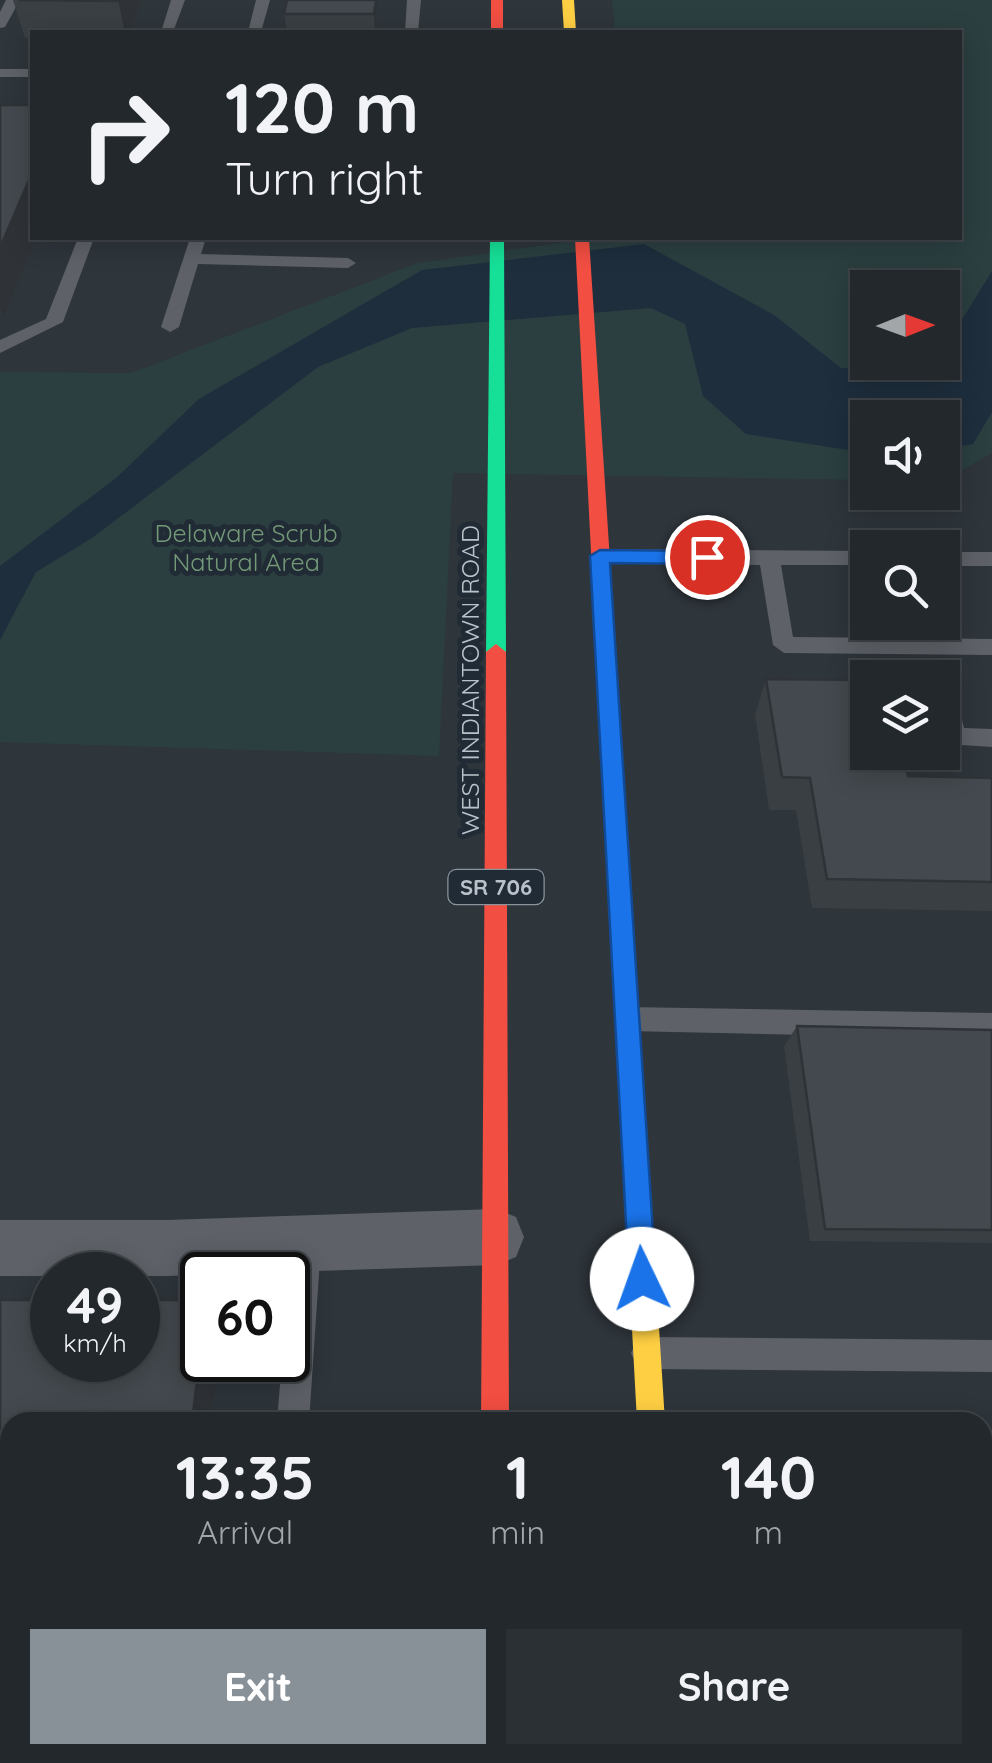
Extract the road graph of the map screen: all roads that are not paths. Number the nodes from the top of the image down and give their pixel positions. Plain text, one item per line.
1 (13, 0) edge
2 (178, 0) edge
3 (262, 0) edge
4 (414, 0) edge
5 (498, 0) edge
6 (568, 0) edge
7 (0, 24) edge
8 (167, 30) edge
9 (254, 30) edge
10 (412, 30) edge
11 (498, 30) edge
12 (570, 30) edge
13 (0, 73) edge
14 (30, 74) edge
15 (85, 240) edge
16 (197, 240) edge
17 (497, 240) edge
18 (582, 240) edge
19 (191, 259) junction
20 (348, 263) dead end
21 (170, 327) dead end
22 (0, 347) edge
23 (600, 556) junction
24 (769, 558) junction
25 (850, 558) edge
26 (960, 559) edge
27 (992, 559) edge
28 (934, 646) junction
29 (992, 646) edge
30 (937, 660) edge
31 (960, 737) edge
32 (992, 738) edge
33 (627, 1018) junction
34 (992, 1026) edge
35 (496, 1237) junction
36 (306, 1244) junction
37 (0, 1248) edge
38 (647, 1353) junction
39 (992, 1356) edge
40 (294, 1412) edge
41 (495, 1412) edge
42 (650, 1412) edge

1 - 7 lane
2 - 8 lane
3 - 9 lane
4 - 10 lane
5 - 11 main road
6 - 12 main road
13 - 14 lane
15 - 22 lane
16 - 19 lane
17 - 35 main road, WEST INDIANTOWN ROAD / SR 706
18 - 23 main road
19 - 20 lane
19 - 21 lane
23 - 24 lane
23 - 33 main road
24 - 25 lane
24 - 28 lane
26 - 27 lane
28 - 29 lane
28 - 30 lane
31 - 32 lane
33 - 34 lane
33 - 38 main road
35 - 36 street
35 - 41 main road, WEST INDIANTOWN ROAD / SR 706
36 - 37 street
36 - 40 lane
38 - 39 lane
38 - 42 main road

